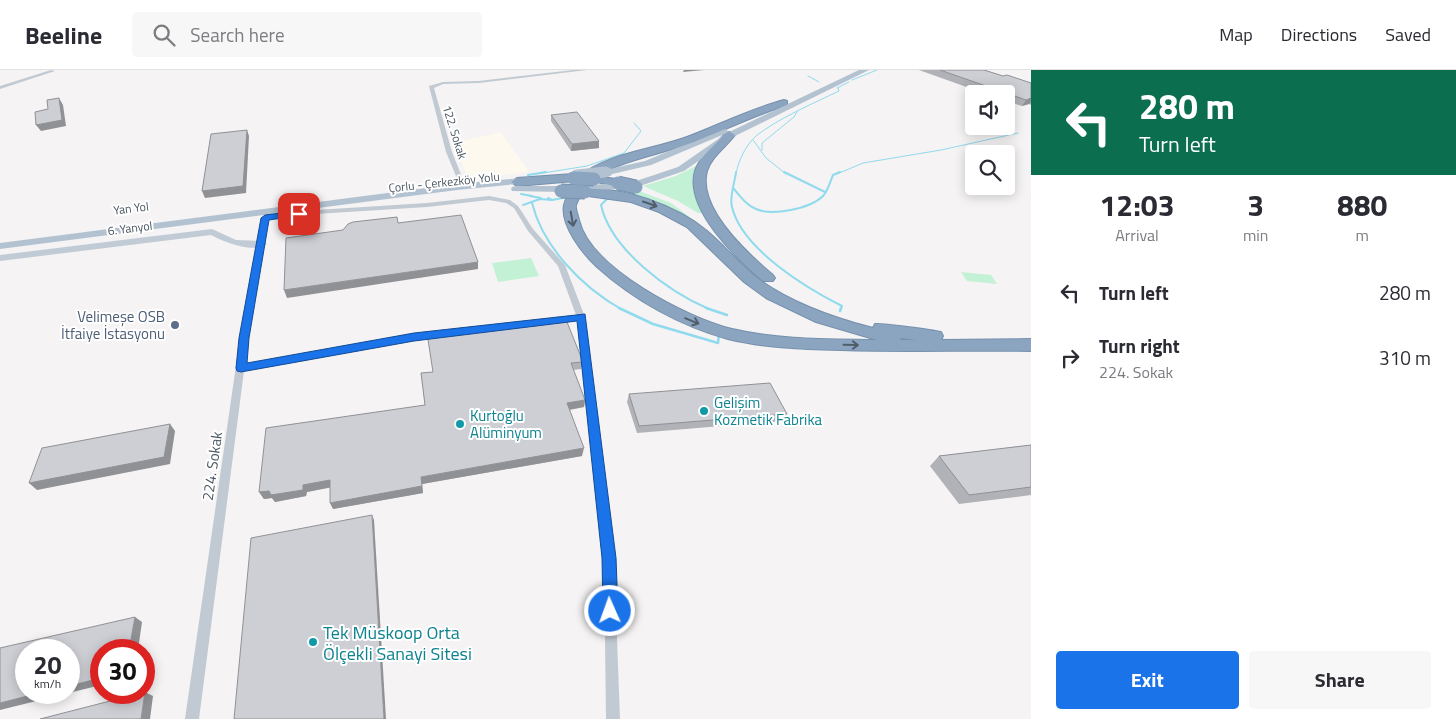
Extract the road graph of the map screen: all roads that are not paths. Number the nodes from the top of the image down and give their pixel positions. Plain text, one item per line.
1 (532, 70) edge
2 (585, 70) edge
3 (854, 70) edge
4 (865, 70) edge
5 (54, 71) edge
6 (536, 75) junction
7 (435, 85) joint
8 (0, 88) edge
9 (784, 103) junction
10 (730, 135) junction
11 (575, 176) junction
12 (516, 185) junction
13 (463, 187) junction
14 (583, 190) junction
15 (265, 212) junction
16 (316, 212) junction
17 (0, 239) edge
18 (262, 244) junction
19 (0, 246) edge
20 (0, 252) edge
21 (0, 258) edge
22 (792, 296) junction
23 (581, 317) junction
24 (543, 322) edge
25 (450, 333) edge
26 (1031, 336) edge
27 (982, 344) junction
28 (1031, 344) edge
29 (241, 368) junction
30 (192, 719) edge
31 (613, 719) edge

1 - 6 street
2 - 6 street
3 - 9 main road
4 - 10 main road
5 - 8 street
6 - 7 street
7 - 13 street, 122. Sokak
9 - 11 main road, bridge
9 -> 27 highway
10 - 14 main road
10 - 22 highway
11 - 12 highway
11 - 22 highway, bridge
12 - 13 main road, Çorlu - Çerkezköy Yolu
12 - 14 highway, bridge
12 - 16 main road, Çorlu - Çerkezköy Yolu
13 - 15 main road, Çorlu - Çerkezköy Yolu
14 -> 27 highway
15 - 16 main road, Çorlu - Çerkezköy Yolu
15 - 17 main road, Yan Yol
15 - 18 street, 224. Sokak
15 - 19 main road, Çorlu - Çerkezköy Yolu
15 - 20 main road, Çorlu - Çerkezköy Yolu
16 - 23 street
18 - 21 main road, 6. Yanyol
18 - 29 street, 224. Sokak
22 - 26 highway
23 - 24 street
23 - 31 street
25 - 29 street
27 - 28 highway
29 - 30 street, 224. Sokak

